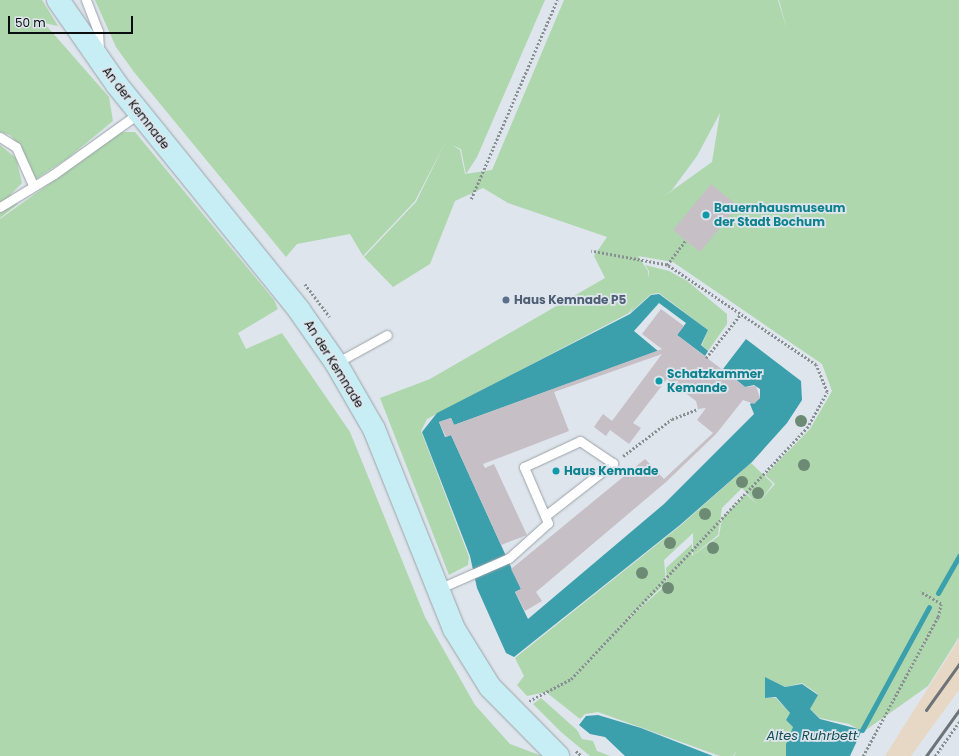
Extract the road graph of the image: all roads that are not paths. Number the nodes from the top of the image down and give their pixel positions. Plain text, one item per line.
1 (58, 0) edge
2 (86, 0) edge
3 (100, 62) junction
4 (139, 113) junction
5 (0, 137) edge
6 (33, 185) junction
7 (0, 207) edge
8 (387, 335) dead end
9 (336, 363) junction
10 (545, 516) junction
11 (437, 590) junction
12 (552, 751) edge

1 - 3 main road, An der Kemnade
2 - 3 lane
3 - 4 main road, An der Kemnade
4 - 6 lane
4 - 9 main road, An der Kemnade
5 - 6 lane
6 - 7 lane
8 - 9 lane
9 - 11 main road, An der Kemnade
10 - 10 lane
10 - 11 lane
11 - 12 main road, An der Kemnade

